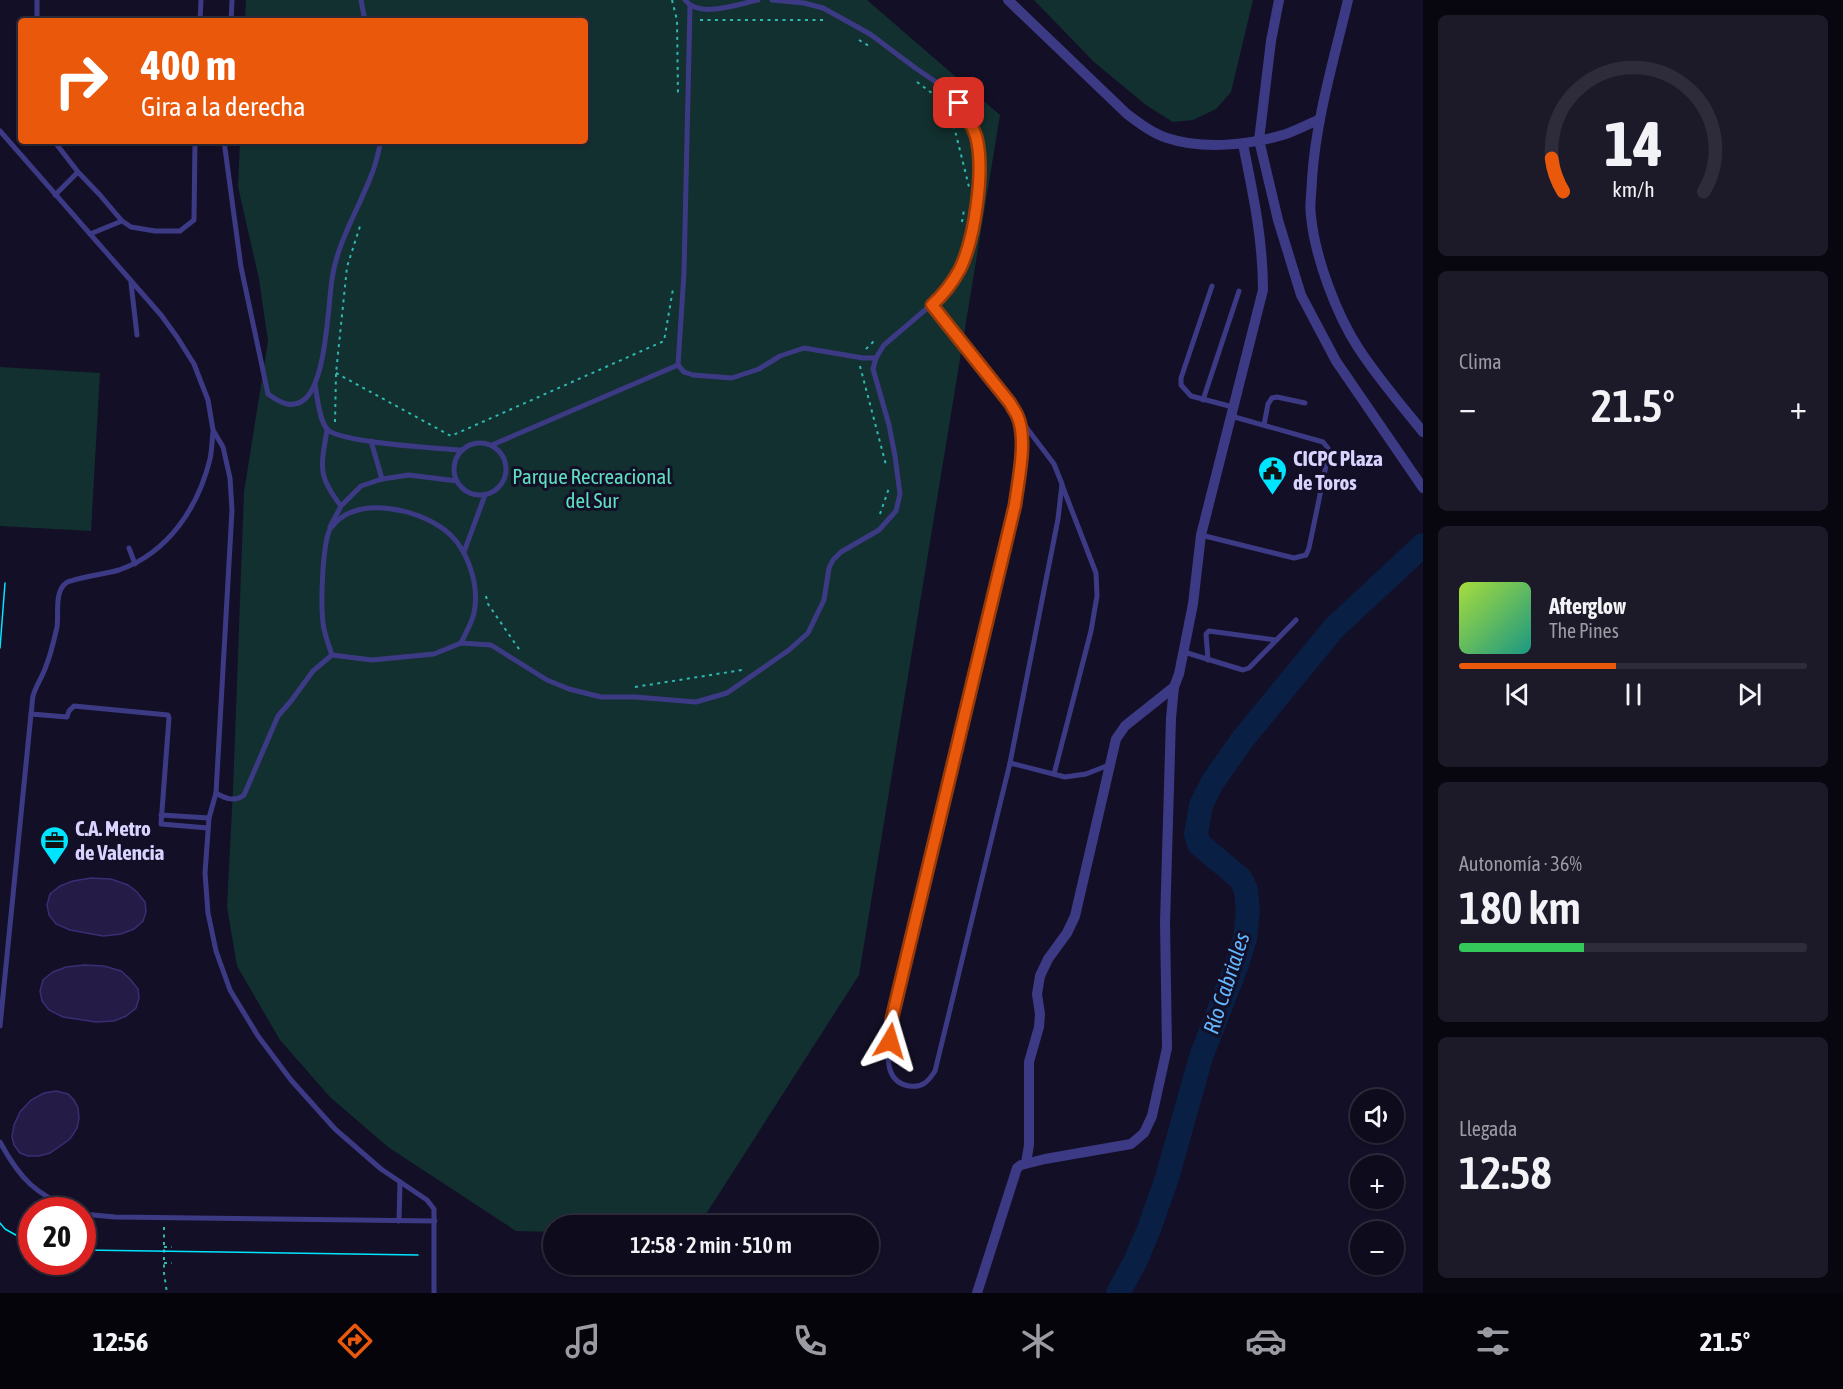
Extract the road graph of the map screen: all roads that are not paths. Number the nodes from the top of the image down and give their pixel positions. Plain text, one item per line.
1 (37, 0) edge
2 (201, 0) edge
3 (232, 0) edge
4 (361, 0) edge
5 (685, 0) edge
6 (758, 0) edge
7 (772, 0) edge
8 (1008, 0) edge
9 (1279, 0) edge
10 (1348, 0) edge
11 (690, 6) junction
12 (37, 18) edge
13 (200, 18) edge
14 (231, 18) edge
15 (364, 18) edge
16 (1320, 119) junction
17 (0, 131) edge
18 (1259, 140) junction
19 (56, 144) edge
20 (195, 144) edge
21 (224, 144) edge
22 (380, 144) edge
23 (1243, 144) junction
24 (78, 172) junction
25 (55, 195) junction
26 (122, 221) junction
27 (90, 234) junction
28 (131, 281) junction
29 (1212, 286) dead end
30 (1239, 291) dead end
31 (932, 305) junction
32 (137, 335) dead end
33 (876, 358) junction
34 (678, 365) junction
35 (315, 384) junction
36 (1203, 400) junction
37 (1305, 403) dead end
38 (1232, 412) junction
39 (1018, 417) junction
40 (1264, 425) junction
41 (213, 430) junction
42 (327, 430) junction
43 (1423, 432) edge
44 (371, 441) junction
45 (492, 445) junction
46 (461, 450) junction
47 (382, 479) junction
48 (457, 481) junction
49 (1062, 484) junction
50 (1423, 488) edge
51 (485, 495) junction
52 (341, 506) junction
53 (330, 528) junction
54 (1201, 536) junction
55 (129, 548) dead end
56 (464, 552) junction
57 (135, 564) junction
58 (1296, 620) dead end
59 (1276, 640) junction
60 (461, 643) junction
61 (1184, 652) junction
62 (332, 655) junction
63 (1208, 660) junction
64 (1174, 687) junction
65 (31, 714) junction
66 (1010, 763) junction
67 (1109, 765) junction
68 (1054, 774) junction
69 (216, 793) junction
70 (161, 815) junction
71 (209, 818) junction
72 (208, 828) junction
73 (0, 1026) edge
74 (0, 1142) edge
75 (1026, 1163) junction
76 (400, 1182) junction
77 (47, 1197) edge
78 (96, 1215) edge
79 (399, 1221) junction
80 (435, 1221) junction
81 (434, 1293) edge
82 (977, 1293) edge

1 - 12 lane
2 - 13 lane
3 - 14 lane
4 - 15 lane
5 - 11 lane
6 - 11 lane
7 - 31 lane
8 - 23 street
9 - 18 street
10 - 16 street
11 - 34 lane
16 - 18 street
16 - 43 street
17 - 25 lane
18 - 23 street
18 - 50 street
19 - 24 lane
20 - 26 lane
21 - 35 lane
22 - 35 lane
23 - 38 street
24 - 25 lane
24 - 26 lane
25 - 27 lane
26 - 27 lane
27 - 28 lane
28 - 32 lane
28 - 41 lane
29 - 36 lane
30 - 36 lane
31 - 33 lane
31 - 39 lane
33 - 34 lane
33 - 60 lane
34 - 45 lane
35 - 42 lane
36 - 38 lane
37 - 40 lane
38 - 40 lane
38 - 54 street
39 - 49 lane
39 - 66 lane
40 - 54 lane
41 - 57 lane
41 - 69 lane
42 - 44 lane
42 - 52 lane
44 - 46 lane
44 - 47 lane
45 - 46 lane
45 - 51 lane
46 - 48 lane
47 - 48 lane
47 - 52 lane
48 - 51 lane
49 - 66 lane
49 - 68 lane
51 - 56 lane
52 - 53 lane
53 - 56 lane
53 - 62 lane
54 - 61 street
55 - 57 lane
56 - 60 lane
57 - 65 lane
58 - 59 lane
59 - 63 lane
59 - 63 lane
60 - 62 lane
61 - 63 lane
61 - 64 street
62 - 69 lane
64 - 67 street
64 - 75 street
65 - 70 lane
65 - 73 lane
66 - 68 lane
67 - 68 lane
67 - 75 street
69 - 71 lane
70 - 71 lane
70 - 72 lane
71 - 72 lane
72 - 76 lane
74 - 77 lane
75 - 82 street
76 - 79 lane
76 - 80 lane
78 - 79 lane
79 - 80 lane
80 - 81 lane

